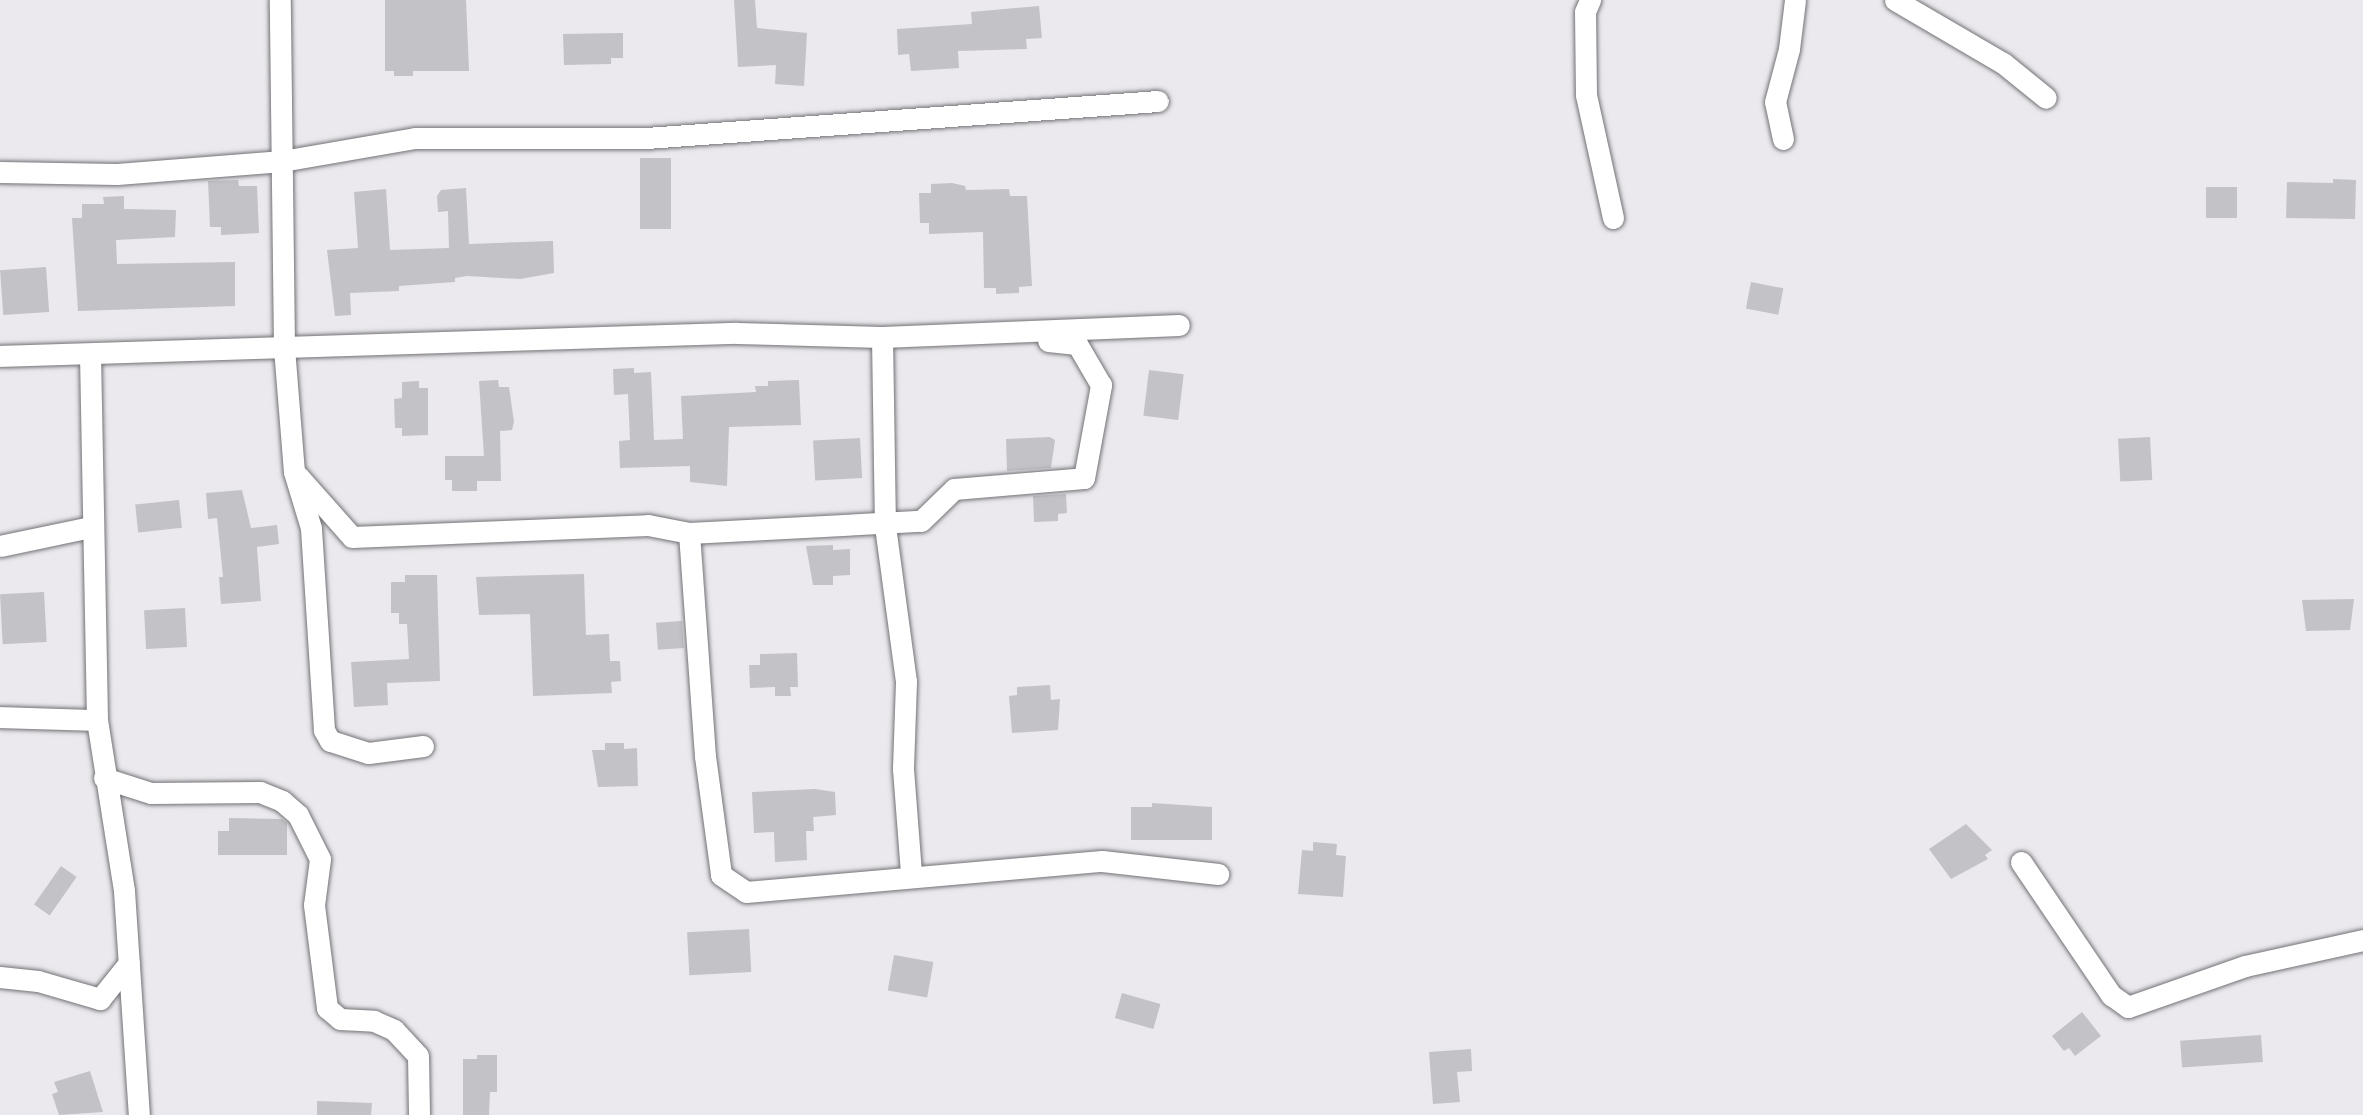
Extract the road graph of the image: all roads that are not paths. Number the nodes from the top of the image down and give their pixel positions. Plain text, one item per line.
1 (280, 0) edge
2 (1590, 0) edge
3 (1795, 0) edge
4 (1895, 0) edge
5 (2046, 98) dead end
6 (1158, 101) dead end
7 (1783, 139) dead end
8 (282, 161) junction
9 (0, 172) edge
10 (1613, 218) dead end
11 (1179, 325) dead end
12 (976, 333) junction
13 (882, 337) junction
14 (284, 347) junction
15 (90, 354) junction
16 (0, 356) edge
17 (294, 472) junction
18 (885, 526) junction
19 (91, 527) junction
20 (689, 533) junction
21 (0, 546) edge
22 (0, 717) edge
23 (97, 720) junction
24 (423, 746) dead end
25 (104, 778) junction
26 (2021, 862) dead end
27 (911, 874) junction
28 (1218, 874) dead end
29 (2363, 940) edge
30 (129, 963) junction
31 (0, 977) edge
32 (139, 1115) edge
33 (419, 1115) edge

1 - 8 street
2 - 10 street
3 - 7 street
4 - 5 street
6 - 8 street
8 - 9 street
8 - 14 street
11 - 12 street
12 - 13 street
12 - 18 street
13 - 14 street
13 - 18 street
14 - 15 street
14 - 17 street
15 - 16 street
15 - 19 street
17 - 20 street
17 - 24 street
18 - 20 street
18 - 27 street
19 - 21 street
19 - 23 street
20 - 27 street
22 - 23 street
23 - 25 street
25 - 30 street
25 - 33 street
26 - 29 street
27 - 28 street
30 - 31 street
30 - 32 street

